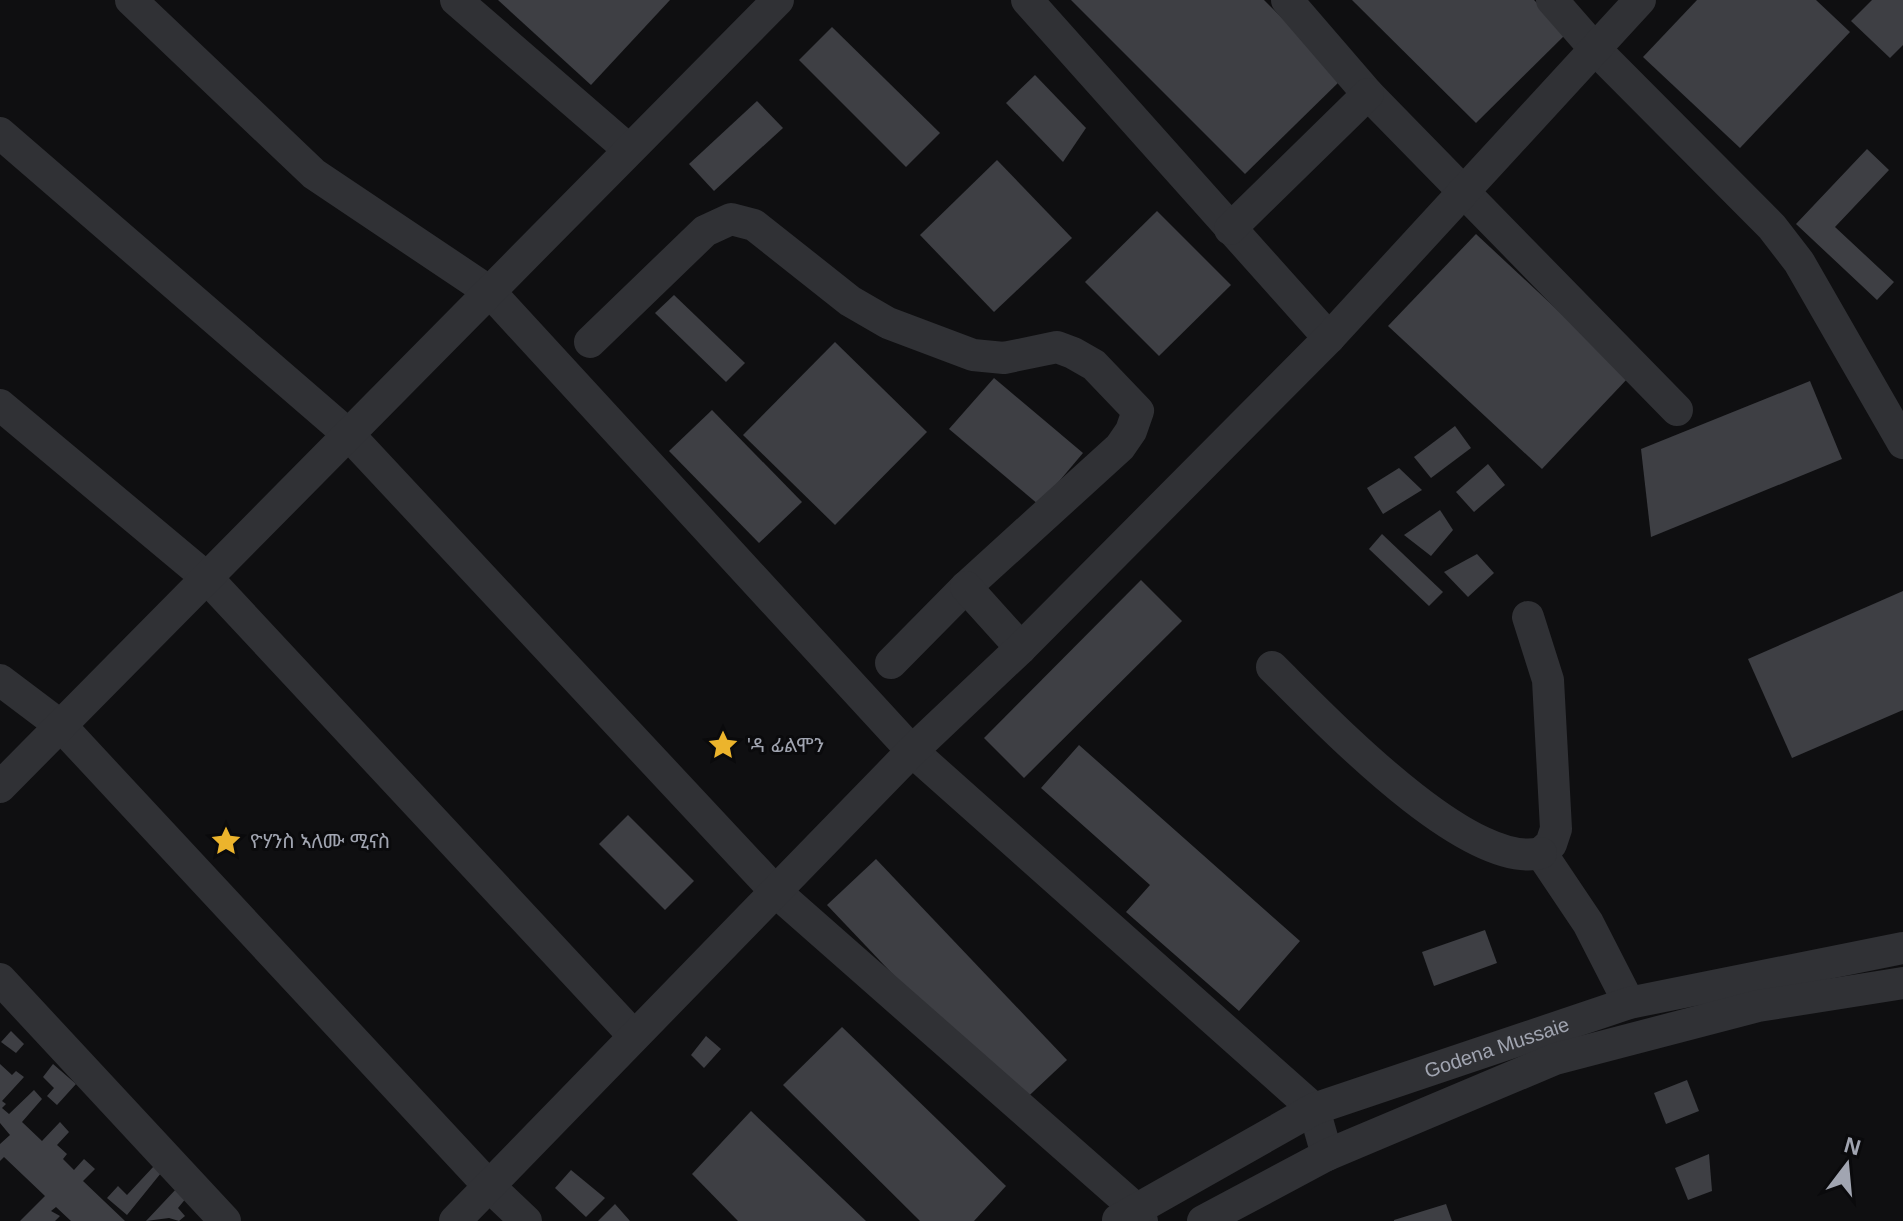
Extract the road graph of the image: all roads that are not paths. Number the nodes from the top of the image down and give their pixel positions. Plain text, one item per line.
1 (131, 0) edge
2 (456, 0) edge
3 (1027, 0) edge
4 (1287, 0) edge
5 (1552, 0) edge
6 (1640, 0) edge
7 (766, 4) edge
8 (1594, 48) junction
9 (1368, 94) junction
10 (0, 133) edge
11 (628, 149) junction
12 (1464, 190) junction
13 (1230, 229) junction
14 (490, 292) junction
15 (1329, 338) junction
16 (590, 342) dead end
17 (0, 405) edge
18 (1677, 410) dead end
19 (349, 435) junction
20 (1903, 443) edge
21 (207, 578) junction
22 (966, 587) junction
23 (1528, 617) dead end
24 (1021, 648) junction
25 (891, 663) dead end
26 (1272, 667) dead end
27 (0, 680) edge
28 (61, 726) junction
29 (912, 751) junction
30 (0, 787) edge
31 (1541, 853) junction
32 (776, 892) junction
33 (1903, 948) edge
34 (0, 979) edge
35 (1903, 983) edge
36 (1756, 992) junction
37 (1629, 1003) junction
38 (634, 1036) junction
39 (1314, 1109) junction
40 (1327, 1155) junction
41 (489, 1186) junction
42 (1131, 1217) edge
43 (225, 1221) edge
44 (455, 1221) edge
45 (526, 1221) edge
46 (1203, 1221) edge

1 - 14 street
2 - 11 street
3 - 13 street
4 - 9 street
5 - 8 street
6 - 8 street
7 - 11 street
8 - 12 street
8 - 20 street
9 - 12 street
9 - 13 street
10 - 19 street
11 - 14 street
12 - 15 street
12 - 18 street
13 - 15 street
14 - 19 street
14 - 29 street
15 - 24 street
16 - 22 street
17 - 21 street
19 - 21 street
19 - 32 street
21 - 28 street
21 - 38 street
22 - 24 street
22 - 25 street
23 - 31 street
24 - 29 street
26 - 31 street
27 - 28 street
28 - 30 street
28 - 41 street
29 - 32 street
29 - 39 street
31 - 37 street
32 - 38 street
32 - 42 street
33 - 36 street, Godena Mussaie
34 - 43 street
35 - 36 street, Godena Mussaie
36 - 37 street, Godena Mussaie
36 - 40 street, Godena Mussaie
37 - 39 street, Godena Mussaie
38 - 41 street
39 - 40 street
39 - 42 street, Godena Mussaie
40 - 46 street, Godena Mussaie
41 - 44 street
41 - 45 street

